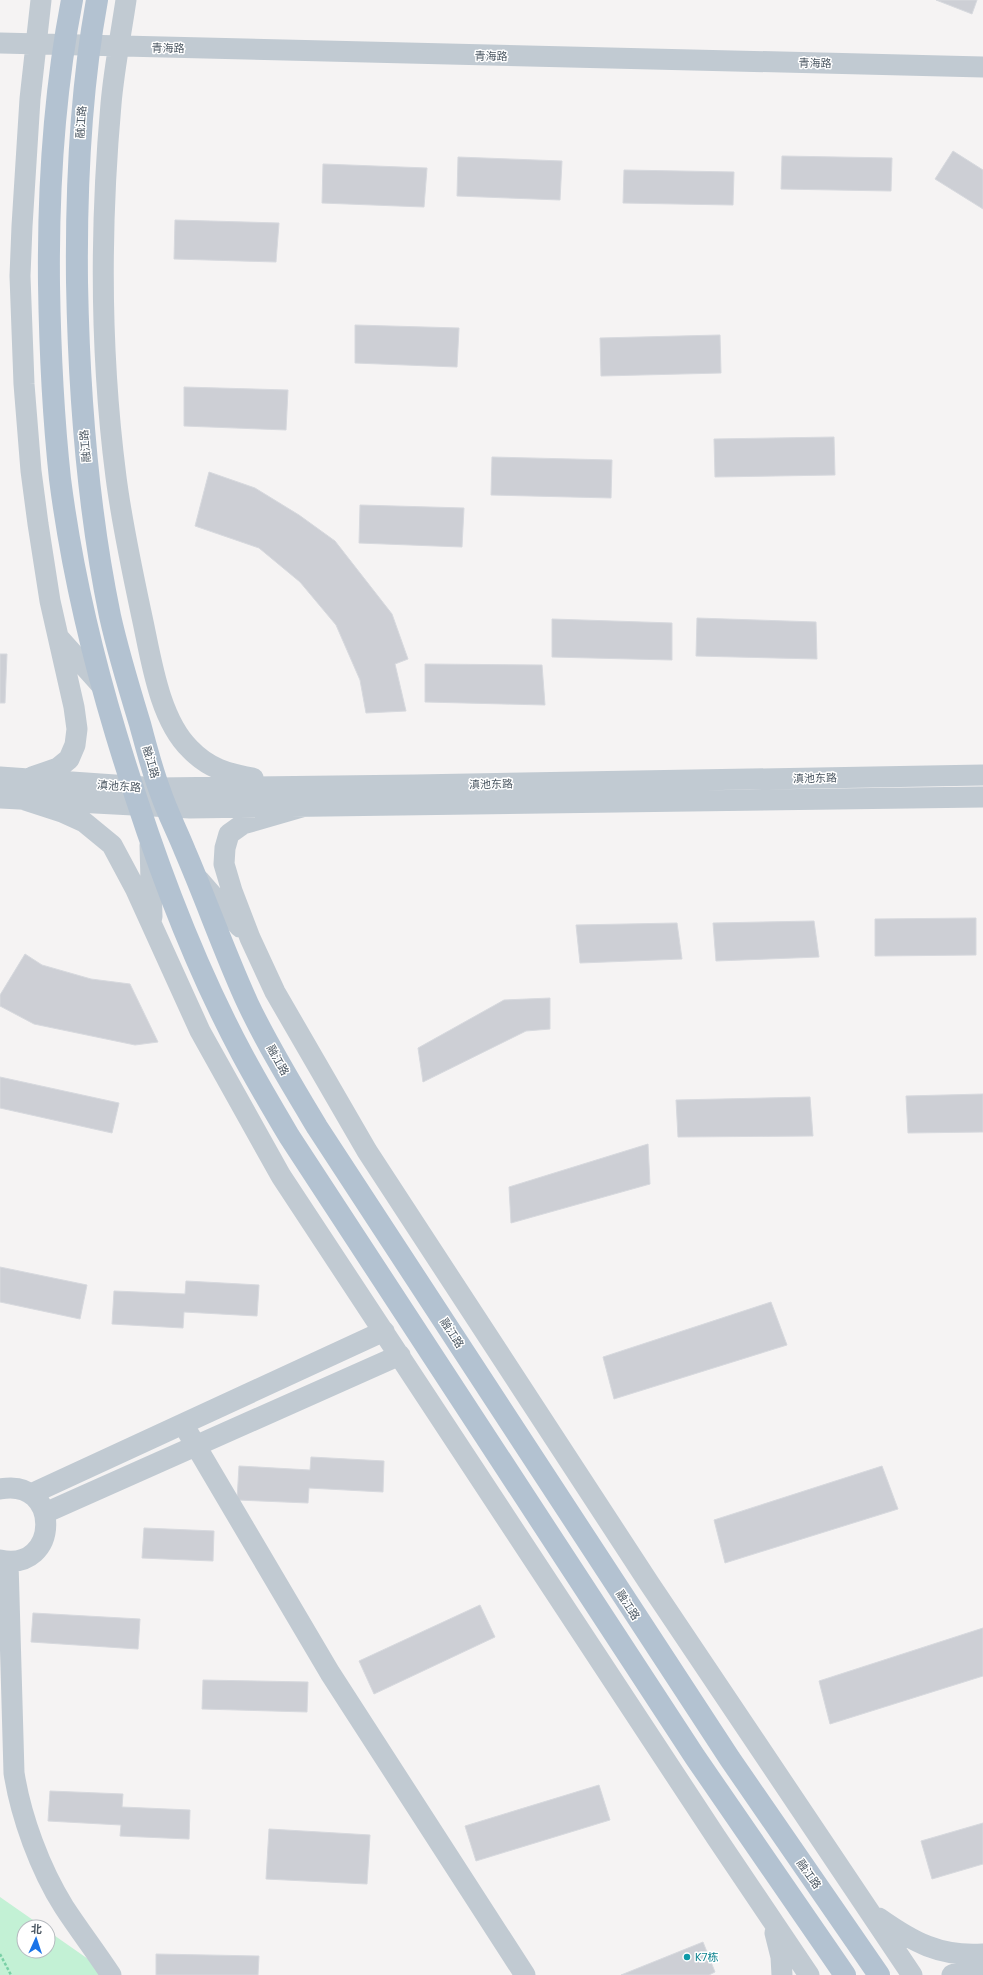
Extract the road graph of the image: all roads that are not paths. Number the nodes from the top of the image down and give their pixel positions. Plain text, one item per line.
1 (41, 0) edge
2 (72, 0) edge
3 (97, 0) edge
4 (122, 7) edge
5 (0, 44) edge
6 (36, 44) junction
7 (63, 44) junction
8 (89, 46) junction
9 (119, 47) junction
10 (983, 67) edge
11 (58, 638) junction
12 (102, 686) junction
13 (983, 774) edge
14 (0, 777) edge
15 (315, 786) junction
16 (24, 789) junction
17 (135, 797) junction
18 (983, 797) edge
19 (0, 798) edge
20 (162, 798) junction
21 (302, 807) junction
22 (150, 838) junction
23 (195, 875) junction
24 (152, 928) junction
25 (250, 938) junction
26 (384, 1332) junction
27 (400, 1355) junction
28 (184, 1424) junction
29 (196, 1446) junction
30 (0, 1489) edge
31 (31, 1494) junction
32 (45, 1513) junction
33 (4, 1561) edge
34 (867, 1909) junction
35 (771, 1918) junction
36 (983, 1954) edge
37 (983, 1964) edge
38 (111, 1975) edge
39 (525, 1975) edge
40 (782, 1975) edge
41 (809, 1975) edge
42 (845, 1975) edge
43 (879, 1975) edge
44 (912, 1975) edge
45 (952, 1975) edge

1 - 6 street
2 - 7 main road
3 - 8 main road, 融江路
4 - 9 street
5 - 6 street, 青海路
6 - 7 street, 青海路
6 - 11 street
7 - 8 street, 青海路
7 - 12 main road
8 - 9 street, 青海路
8 - 20 main road, 融江路
9 - 10 street, 青海路
9 - 15 street
11 - 12 street
11 - 16 street
12 - 17 main road
13 - 15 street, 滇池东路
14 - 16 street, 滇池东路
15 - 20 street, 滇池东路
16 - 17 street, 滇池东路
16 - 19 street, 滇池东路
16 - 24 street
17 - 20 street, 滇池东路
17 - 22 main road
18 - 21 street, 滇池东路
20 - 21 street, 滇池东路
20 - 23 main road, 融江路
21 - 25 street
22 - 24 street
22 - 42 main road
23 - 25 street
23 - 43 main road, 融江路
24 - 26 street
25 - 34 street
26 - 27 street
26 - 28 street
27 - 29 street
27 - 35 street
28 - 29 street
28 - 31 street
29 - 32 street
29 - 39 street
30 - 31 street
31 - 32 street
32 - 33 street
33 - 38 street
34 - 36 street
34 - 44 street
35 - 40 street
35 - 41 street
37 - 45 street

